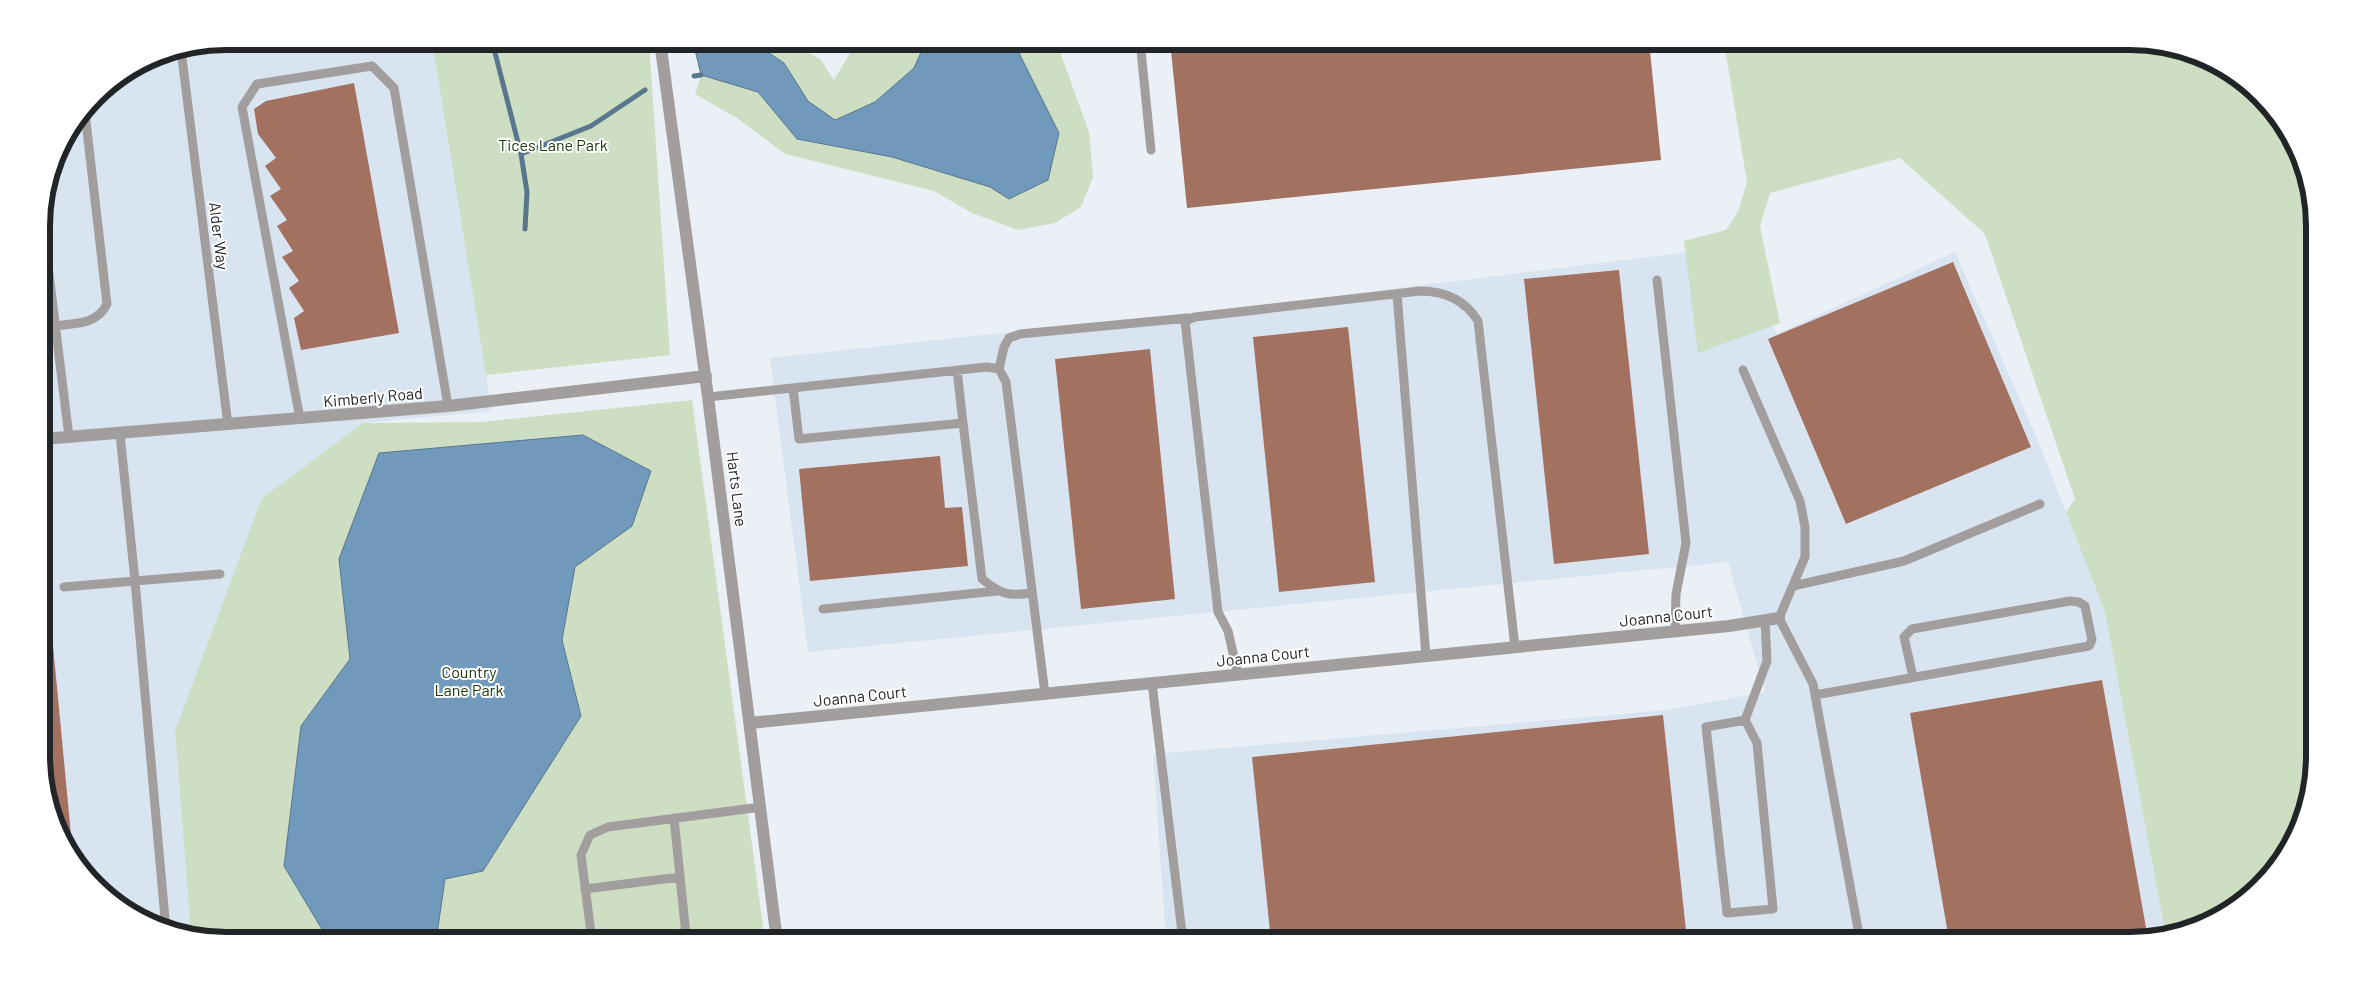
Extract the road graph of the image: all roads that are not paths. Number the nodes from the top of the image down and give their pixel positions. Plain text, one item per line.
1 (661, 50) edge
2 (1141, 50) edge
3 (183, 56) edge
4 (85, 121) edge
5 (1151, 150) dead end
6 (1657, 280) dead end
7 (50, 284) edge
8 (1397, 294) junction
9 (1188, 318) junction
10 (55, 326) junction
11 (999, 368) junction
12 (957, 370) junction
13 (1743, 370) dead end
14 (706, 376) junction
15 (794, 388) junction
16 (708, 397) junction
17 (448, 406) junction
18 (300, 420) junction
19 (963, 423) junction
20 (228, 425) junction
21 (120, 434) junction
22 (69, 437) junction
23 (50, 438) edge
24 (2040, 504) dead end
25 (220, 574) dead end
26 (135, 581) junction
27 (1793, 586) junction
28 (64, 587) dead end
29 (997, 591) junction
30 (1032, 593) junction
31 (823, 609) dead end
32 (1779, 618) junction
33 (1765, 620) junction
34 (1675, 632) junction
35 (1515, 647) junction
36 (1426, 656) junction
37 (1238, 675) junction
38 (1913, 678) junction
39 (1152, 683) junction
40 (1045, 694) junction
41 (1815, 695) junction
42 (1745, 720) junction
43 (750, 723) junction
44 (760, 807) junction
45 (674, 818) junction
46 (680, 877) junction
47 (585, 889) junction
48 (165, 921) edge
49 (591, 932) edge
50 (686, 932) edge
51 (776, 932) edge
52 (1183, 932) edge
53 (1859, 932) edge

1 - 14 street, Harts Lane
2 - 5 lane
3 - 20 lane, Alder Way
4 - 10 lane
6 - 34 lane
7 - 10 lane
8 - 9 lane
8 - 35 lane
8 - 36 lane
9 - 11 lane
9 - 37 lane
10 - 22 lane
11 - 12 lane
11 - 30 lane
12 - 15 lane
12 - 19 lane
13 - 27 lane
14 - 16 street, Harts Lane
14 - 17 street, Kimberly Road
15 - 16 lane
15 - 19 lane
16 - 43 street, Harts Lane
17 - 18 street, Kimberly Road
17 - 18 lane
18 - 20 street, Kimberly Road
19 - 29 lane
20 - 21 street, Kimberly Road
21 - 22 street, Kimberly Road
21 - 26 lane
22 - 23 street, Kimberly Road
24 - 27 lane
25 - 26 lane
26 - 28 lane
26 - 48 lane
27 - 32 lane
29 - 30 lane
29 - 31 lane
30 - 40 lane
32 - 33 street, Joanna Court
32 - 41 lane
33 - 34 street, Joanna Court
33 - 42 lane
34 - 35 street, Joanna Court
35 - 36 street, Joanna Court
36 - 37 street, Joanna Court
37 - 39 street, Joanna Court
38 - 38 lane
38 - 41 lane
39 - 40 street, Joanna Court
39 - 52 lane
40 - 43 street, Joanna Court
41 - 53 lane
42 - 42 lane
43 - 44 street, Harts Lane
44 - 45 lane
44 - 51 street, Harts Lane
45 - 46 lane
45 - 47 lane
46 - 47 lane
46 - 50 lane
47 - 49 lane

